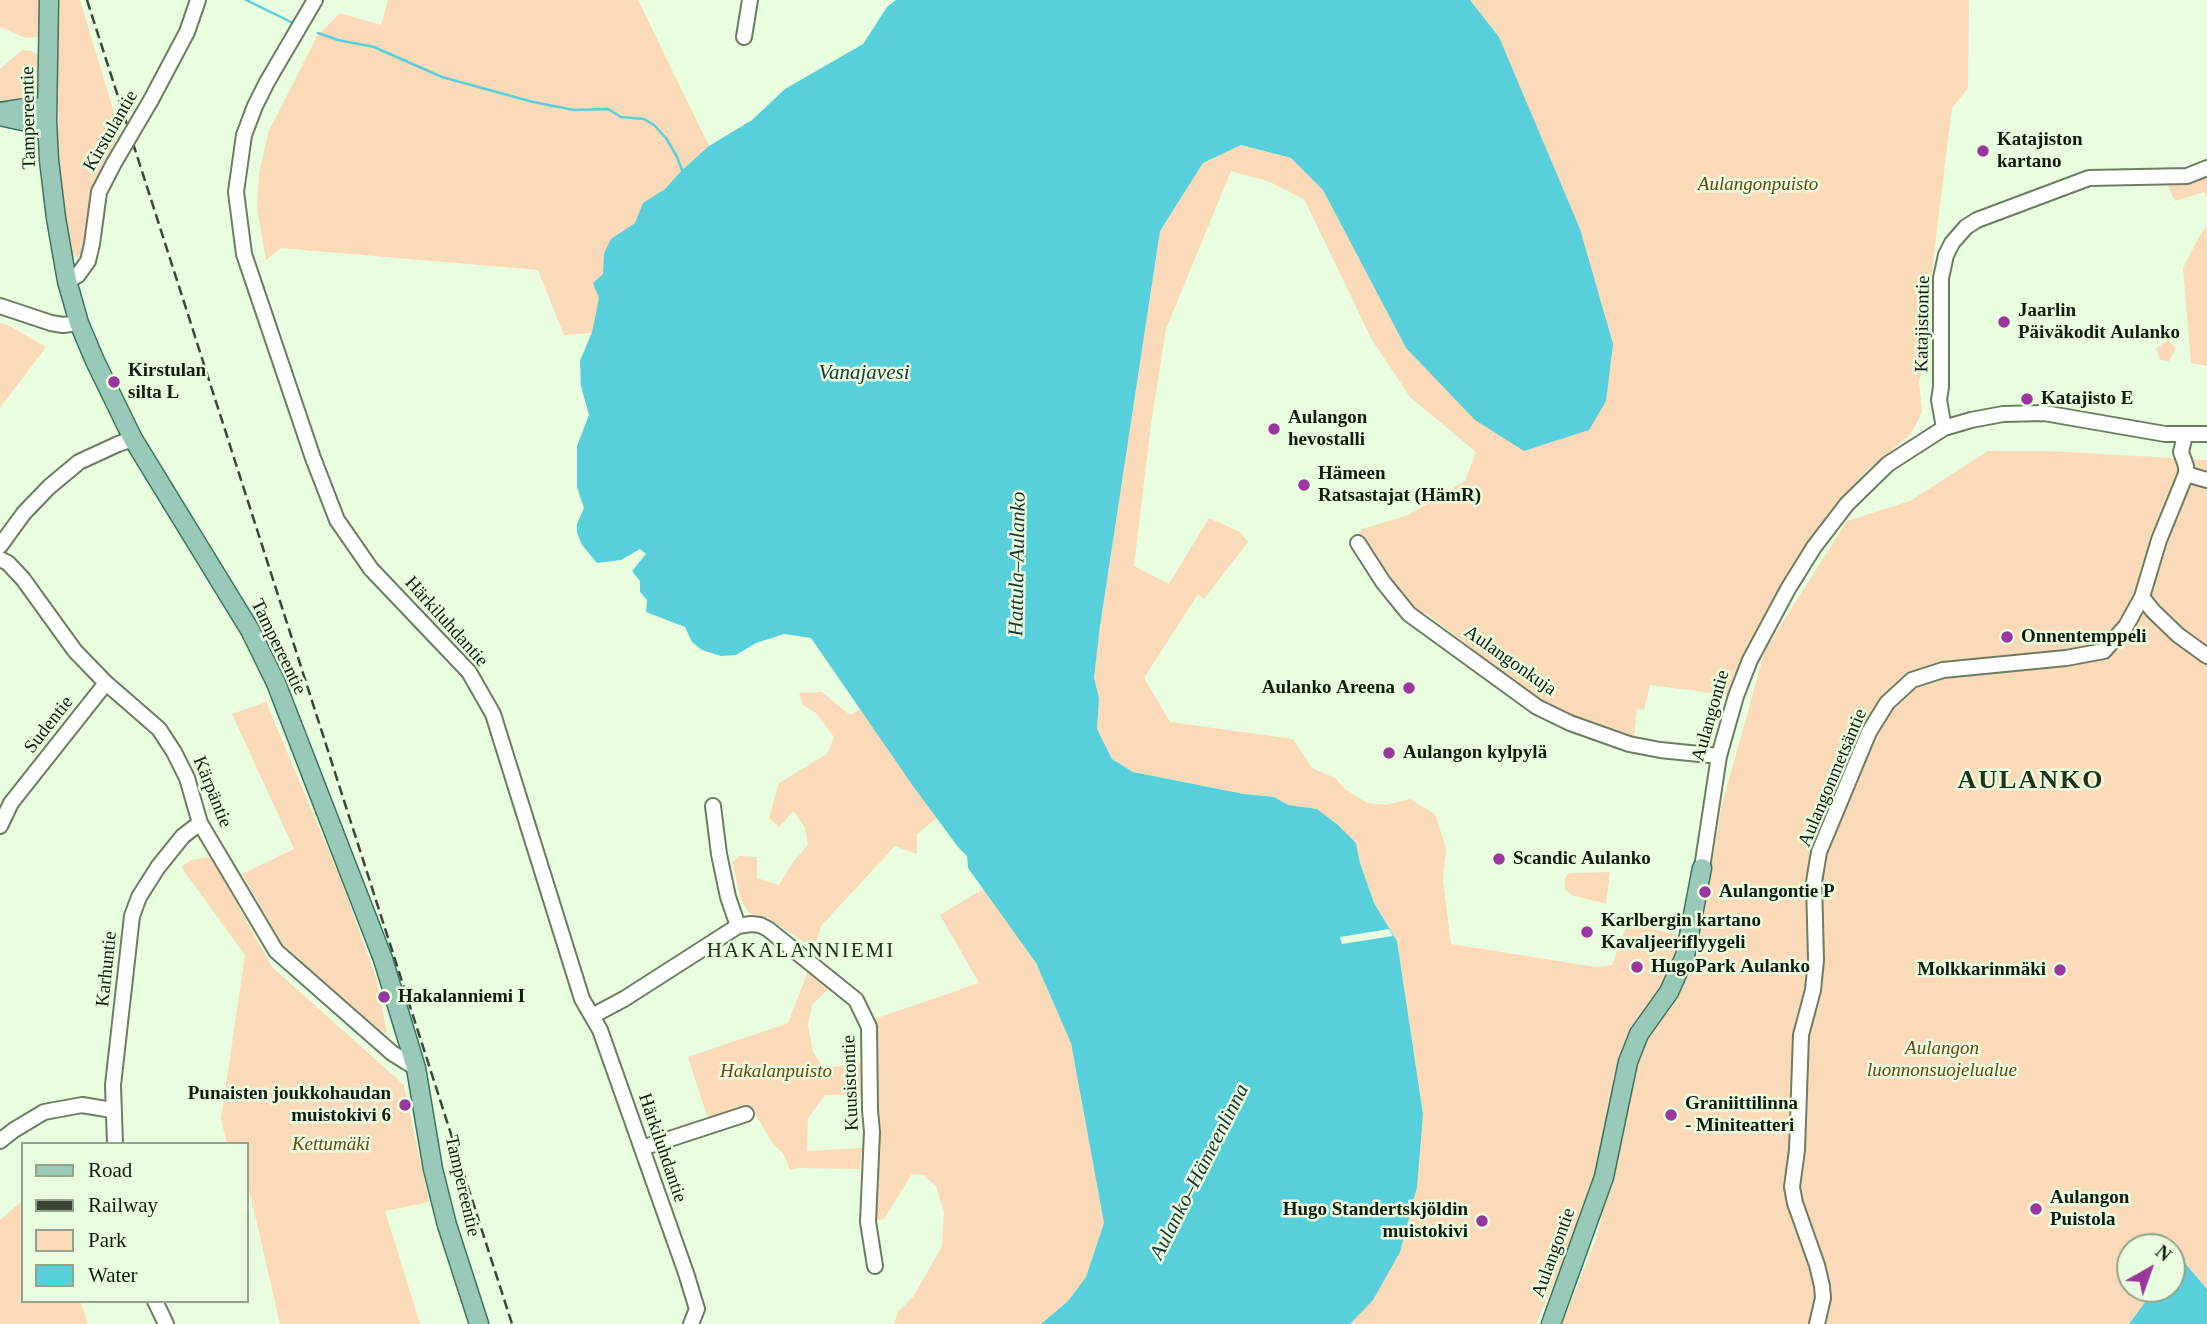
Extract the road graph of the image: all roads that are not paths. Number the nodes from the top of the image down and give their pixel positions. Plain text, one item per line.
1 (49, 0) edge
2 (198, 0) edge
3 (315, 0) edge
4 (750, 0) edge
5 (744, 37) dead end
6 (0, 114) edge
7 (47, 115) junction
8 (2207, 168) edge
9 (67, 281) junction
10 (0, 306) edge
11 (79, 323) junction
12 (1944, 428) junction
13 (2205, 433) edge
14 (2185, 435) junction
15 (134, 439) junction
16 (2186, 470) junction
17 (2207, 480) edge
18 (1358, 543) dead end
19 (0, 545) edge
20 (0, 559) edge
21 (2142, 597) junction
22 (2207, 656) edge
23 (106, 682) junction
24 (1719, 756) junction
25 (713, 806) dead end
26 (200, 823) junction
27 (0, 826) edge
28 (1702, 868) joint
29 (738, 926) junction
30 (592, 1016) junction
31 (416, 1068) junction
32 (113, 1110) junction
33 (746, 1114) dead end
34 (0, 1141) edge
35 (115, 1142) edge
36 (642, 1148) junction
37 (875, 1266) dead end
38 (156, 1303) edge
39 (166, 1324) edge
40 (479, 1324) edge
41 (691, 1324) edge
42 (1551, 1324) edge
43 (1817, 1324) edge

1 - 7 main road, Tampereentie
2 - 9 street, Kirstulantie, bridge
3 - 30 street, Härkiluhdantie
4 - 5 street
6 - 7 main road
7 - 9 main road, Tampereentie
8 - 12 street, Katajistontie
9 - 11 main road, Tampereentie
10 - 11 street
11 - 15 main road, Tampereentie
12 - 14 street, Aulangontie
12 - 24 street, Aulangontie
13 - 14 street, Aulangontie
14 - 16 street
15 - 19 street
15 - 31 main road, Tampereentie
16 - 17 street
16 - 21 street, Aulangonmetsäntie
18 - 24 street, Aulangonkuja
20 - 23 street, Kärpäntie
21 - 22 street
21 - 43 street, Aulangonmetsäntie
23 - 26 street, Kärpäntie
23 - 27 street, Sudentie
24 - 28 street, Aulangontie
25 - 29 street
26 - 31 street, Kärpäntie
26 - 32 street, Karhuntie
28 - 42 main road, Aulangontie
29 - 30 street
29 - 37 street, Kuusistontie
30 - 36 street, Härkiluhdantie
31 - 40 main road, Tampereentie
32 - 34 street
32 - 35 street, Karhuntie
33 - 36 street
36 - 41 street, Härkiluhdantie
38 - 39 street

